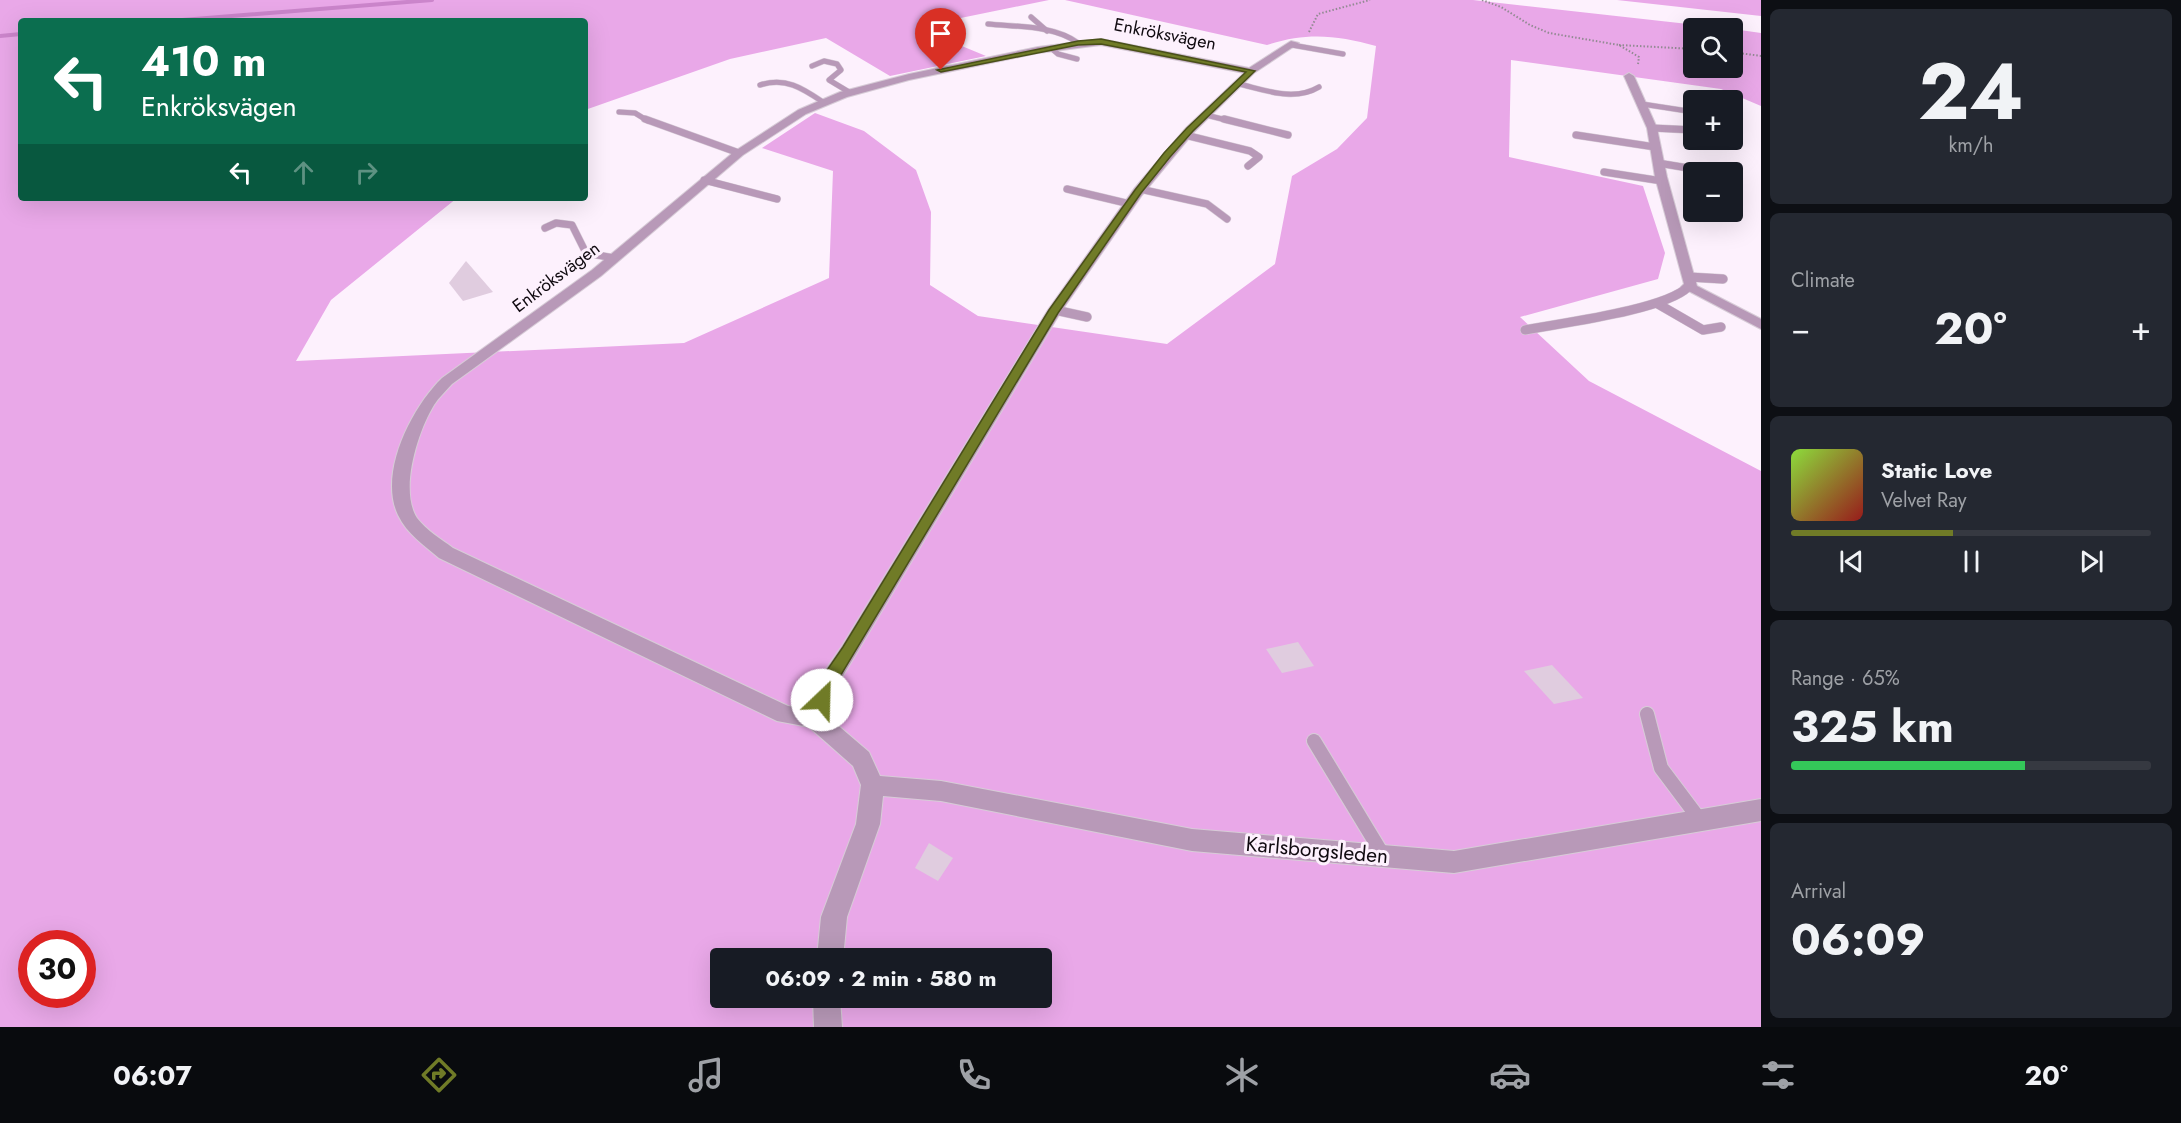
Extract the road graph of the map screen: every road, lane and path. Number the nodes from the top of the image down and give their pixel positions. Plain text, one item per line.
1 (1370, 0) edge
2 (1482, 0) edge
3 (1031, 17) dead end
4 (988, 24) dead end
5 (1047, 31) junction
6 (1078, 43) junction
7 (1293, 44) junction
8 (1619, 45) junction
9 (1050, 48) junction
10 (1683, 48) edge
11 (1343, 54) dead end
12 (1743, 54) edge
13 (1761, 56) edge
14 (1077, 59) dead end
15 (812, 66) dead end
16 (1251, 71) junction
17 (1629, 76) joint
18 (1239, 84) junction
19 (760, 85) dead end
20 (1319, 87) dead end
21 (849, 93) junction
22 (823, 102) junction
23 (1642, 104) junction
24 (1683, 110) edge
25 (619, 112) dead end
26 (1206, 115) junction
27 (1652, 128) junction
28 (1683, 129) edge
29 (1185, 135) junction
30 (1288, 135) dead end
31 (1576, 135) dead end
32 (1655, 147) junction
33 (739, 153) junction
34 (1658, 163) junction
35 (1248, 166) dead end
36 (1683, 167) edge
37 (1604, 172) dead end
38 (704, 180) junction
39 (1662, 181) junction
40 (1067, 189) dead end
41 (1140, 189) junction
42 (777, 199) dead end
43 (1130, 204) junction
44 (1227, 219) dead end
45 (545, 228) dead end
46 (614, 258) junction
47 (1723, 279) dead end
48 (1688, 282) junction
49 (1658, 303) junction
50 (1055, 310) junction
51 (1088, 317) dead end
52 (1761, 325) edge
53 (1721, 327) dead end
54 (1525, 330) dead end
55 (1647, 714) dead end
56 (815, 719) junction
57 (1314, 741) dead end
58 (873, 785) junction
59 (1761, 810) edge
60 (1700, 820) junction
61 (1383, 856) junction
62 (831, 948) edge
63 (827, 1008) edge
64 (828, 1027) edge

1 - 7 path
2 - 8 path
3 - 5 lane
4 - 5 lane
5 - 6 lane
6 - 9 street, Enkröksvägen
6 - 16 street, Enkröksvägen
7 - 11 lane
7 - 16 street
8 - 10 path
8 - 17 path
9 - 14 lane
9 - 21 street, Enkröksvägen
12 - 13 path
15 - 21 lane
16 - 18 street
17 - 23 street
18 - 20 lane
18 - 26 street
19 - 22 lane
21 - 22 street, Enkröksvägen
22 - 33 street, Enkröksvägen
23 - 24 lane
23 - 27 street
25 - 33 lane
26 - 29 street
26 - 30 lane
27 - 28 lane
27 - 32 street
29 - 35 lane
29 - 41 street
31 - 32 lane
32 - 34 street
33 - 38 street, Enkröksvägen
34 - 36 lane
34 - 39 street
37 - 39 lane
38 - 42 lane
38 - 46 street, Enkröksvägen
39 - 48 street
40 - 43 lane
41 - 43 street
41 - 44 lane
43 - 50 street
45 - 46 lane
46 - 56 street, Enkröksvägen
47 - 48 lane
48 - 49 lane
48 - 52 street
49 - 53 lane
49 - 54 lane
50 - 51 lane
50 - 56 street
55 - 60 lane
56 - 58 street
57 - 61 lane
58 - 61 street, Karlsborgsleden
58 - 62 street
59 - 60 street, Karlsborgsleden
60 - 61 street, Karlsborgsleden
63 - 64 street

